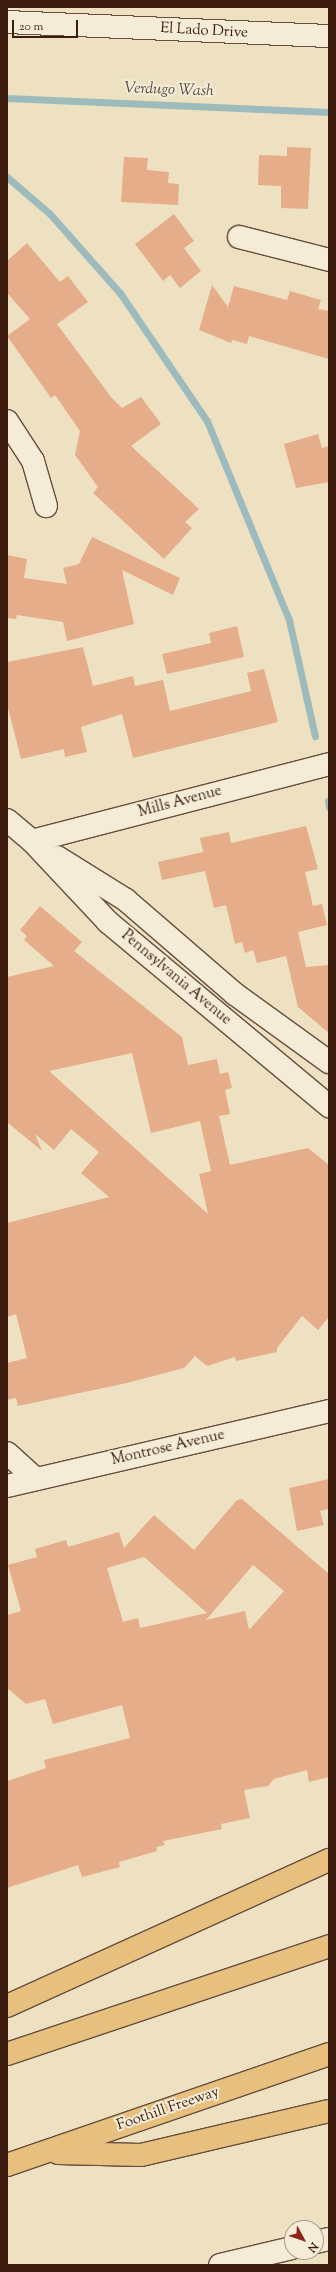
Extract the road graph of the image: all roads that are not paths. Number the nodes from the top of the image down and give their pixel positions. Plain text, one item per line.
1 (7, 22) edge
2 (329, 36) edge
3 (239, 237) dead end
4 (329, 260) edge
5 (7, 421) edge
6 (46, 506) dead end
7 (329, 764) edge
8 (7, 820) edge
9 (32, 842) junction
10 (329, 1062) edge
11 (329, 1106) edge
12 (329, 1411) edge
13 (7, 1453) edge
14 (36, 1479) junction
15 (7, 1486) edge
16 (329, 1860) edge
17 (329, 1946) edge
18 (7, 2006) edge
19 (7, 2054) edge
20 (329, 2054) edge
21 (329, 2112) edge
22 (45, 2152) junction
23 (7, 2165) edge
24 (284, 2250) edge
25 (220, 2265) edge

1 - 2 street, El Lado Drive
3 - 4 street
5 - 6 street
7 - 9 street, Mills Avenue
8 - 9 street, Pennsylvania Avenue
9 - 10 street, Pennsylvania Avenue
9 - 11 street, Pennsylvania Avenue
12 - 14 street, Montrose Avenue
13 - 14 street
14 - 15 street, Montrose Avenue
16 - 18 highway
17 - 19 highway
20 - 22 highway, Foothill Freeway
21 - 22 highway
22 - 23 highway, Foothill Freeway
24 - 25 street

